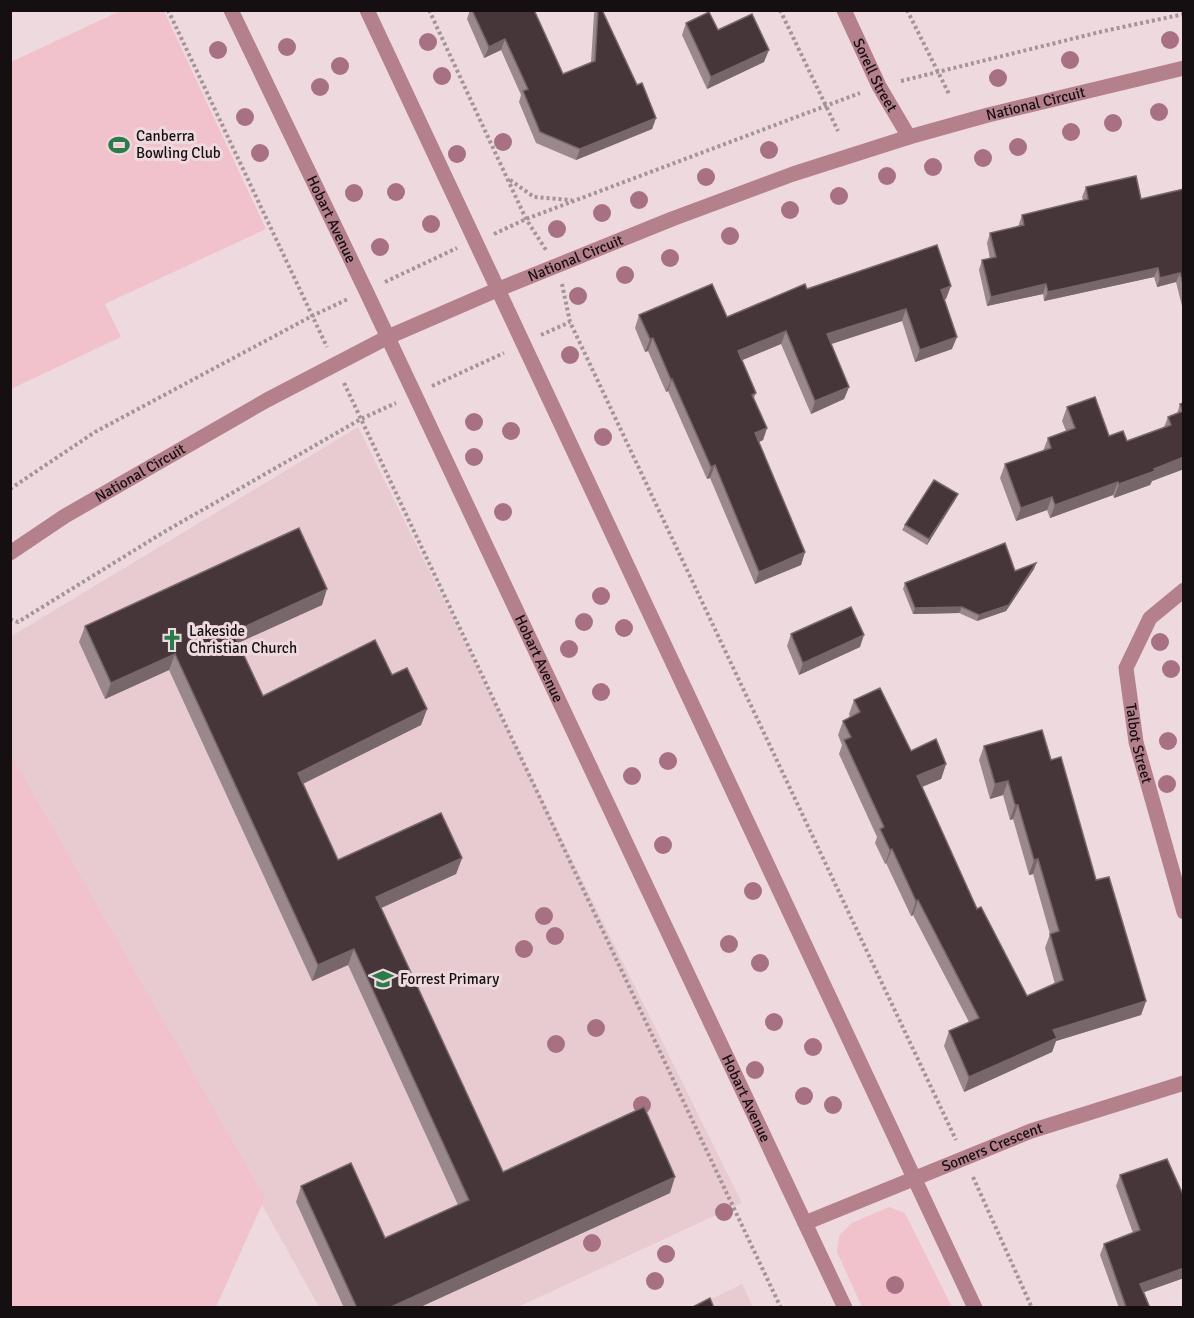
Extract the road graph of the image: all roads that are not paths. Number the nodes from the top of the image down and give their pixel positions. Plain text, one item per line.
1 (231, 10) edge
2 (367, 10) edge
3 (844, 10) edge
4 (1184, 68) edge
5 (909, 137) junction
6 (499, 289) junction
7 (388, 337) junction
8 (10, 553) edge
9 (1184, 590) edge
10 (1184, 912) edge
11 (1184, 1083) edge
12 (915, 1178) junction
13 (806, 1223) junction
14 (845, 1308) edge
15 (975, 1308) edge

1 - 7 street, Hobart Avenue
2 - 6 street
3 - 5 street, Sorell Street
4 - 5 street, National Circuit
5 - 6 street, National Circuit
6 - 7 street, National Circuit
6 - 12 street
7 - 8 street, National Circuit
7 - 13 street, Hobart Avenue
9 - 10 street, Talbot Street
11 - 12 street, Somers Crescent
12 - 13 street, Somers Crescent
12 - 15 street
13 - 14 street, Hobart Avenue

